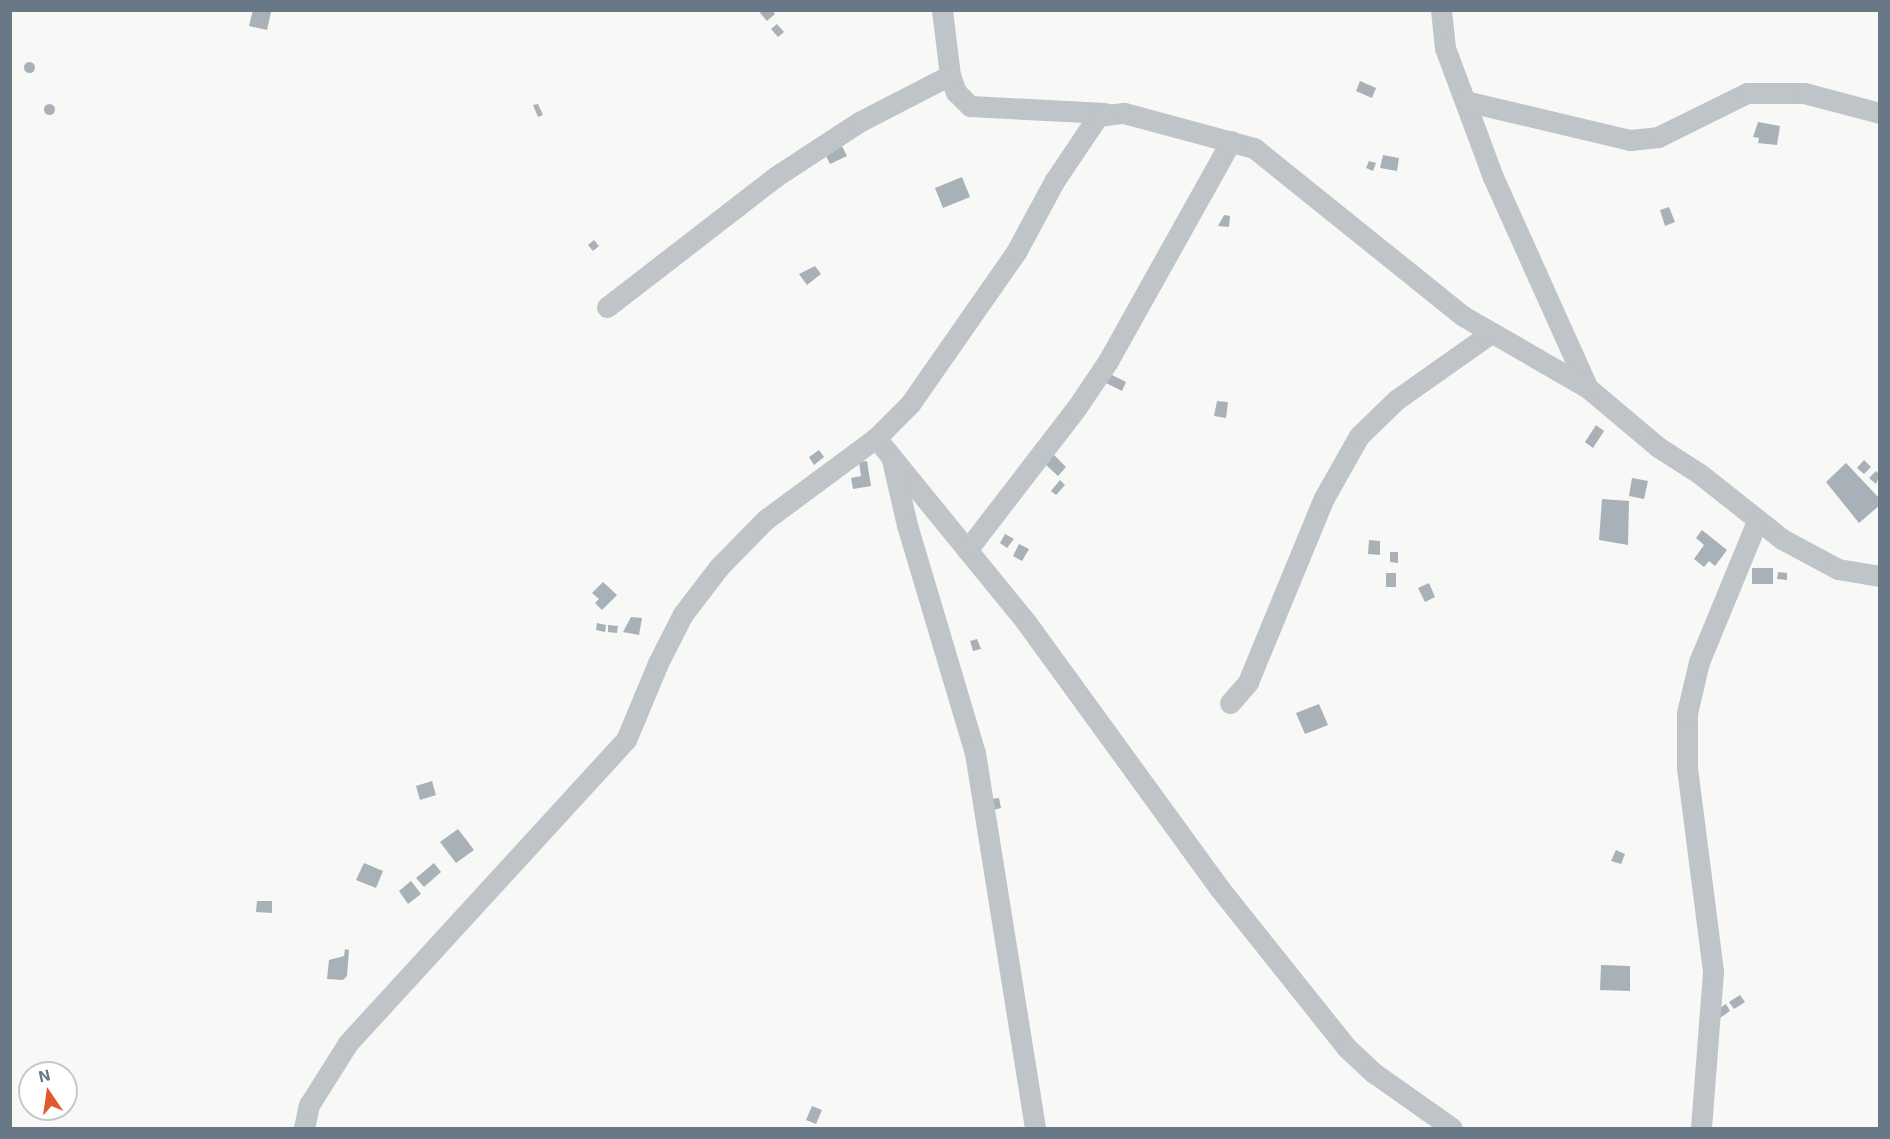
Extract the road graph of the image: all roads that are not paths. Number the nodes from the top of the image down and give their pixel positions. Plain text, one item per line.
1 (942, 10) edge
2 (1441, 10) edge
3 (950, 75) junction
4 (1465, 101) junction
5 (1105, 113) junction
6 (1880, 113) edge
7 (1231, 141) junction
8 (607, 307) dead end
9 (1491, 333) junction
10 (1587, 388) junction
11 (876, 438) junction
12 (891, 457) junction
13 (1757, 521) junction
14 (967, 550) junction
15 (1880, 576) edge
16 (1230, 704) dead end
17 (304, 1128) edge
18 (1035, 1128) edge
19 (1452, 1128) edge
20 (1701, 1128) edge

1 - 3 street
2 - 4 street
3 - 5 street
3 - 8 street
4 - 6 street
4 - 10 street
5 - 7 street
5 - 11 street
7 - 9 street
7 - 14 street
9 - 10 street
9 - 16 street
10 - 13 street
11 - 12 street
11 - 17 street
12 - 14 street
12 - 18 street
13 - 15 street
13 - 20 street
14 - 19 street

